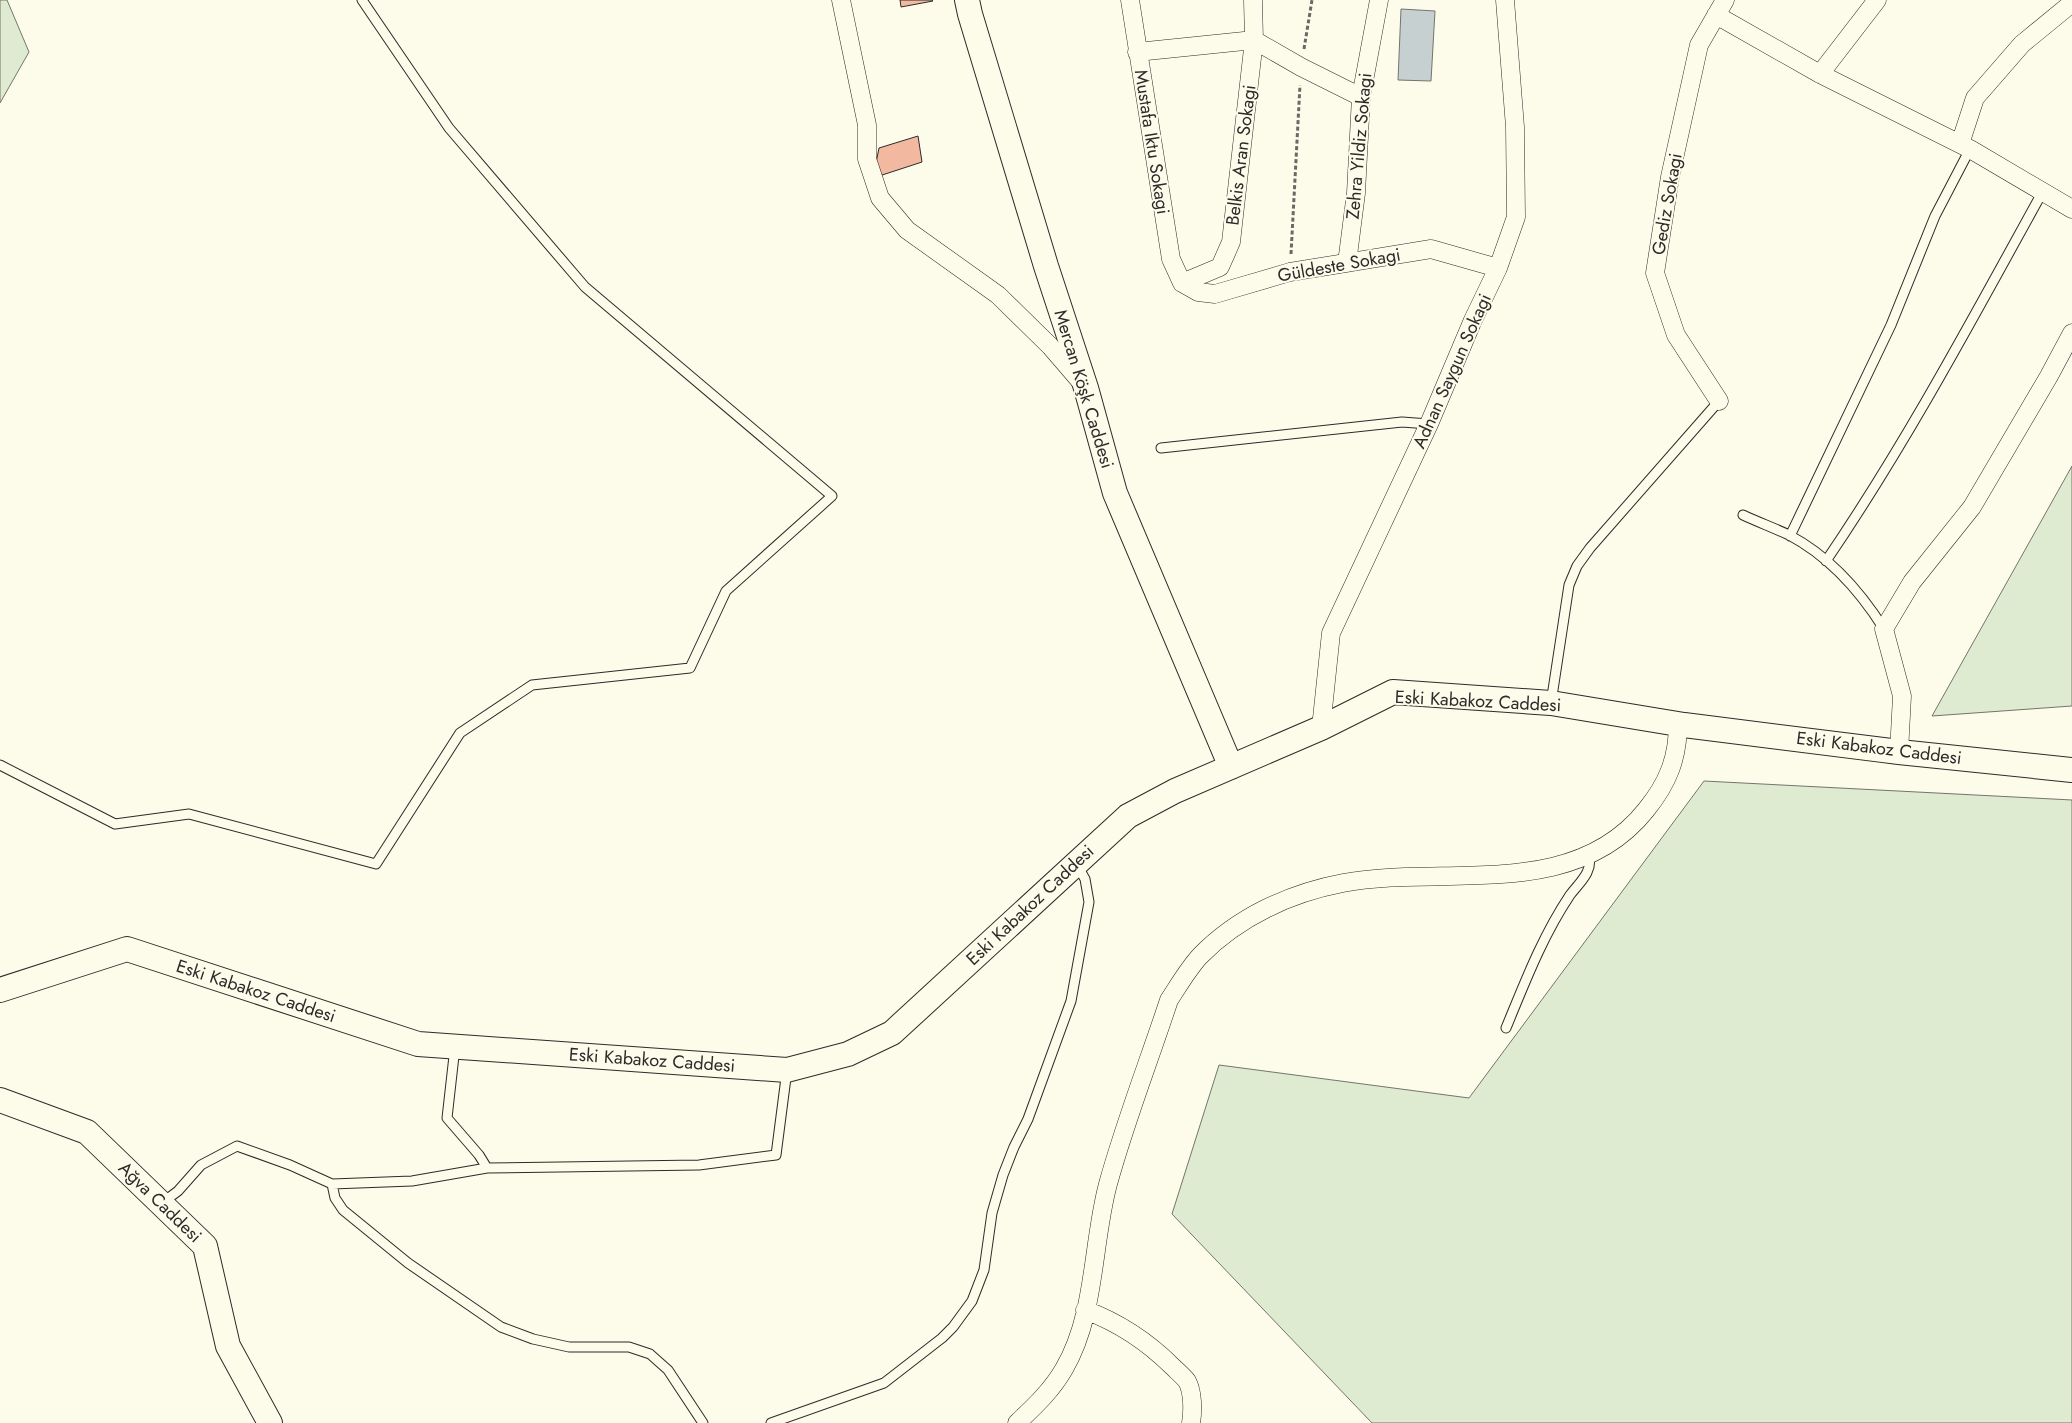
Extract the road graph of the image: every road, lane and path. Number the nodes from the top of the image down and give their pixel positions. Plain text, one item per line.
1 (362, 0) edge
2 (841, 0) edge
3 (967, 0) edge
4 (1130, 0) edge
5 (1252, 0) edge
6 (1312, 0) edge
7 (1379, 0) edge
8 (1505, 0) edge
9 (1877, 0) edge
10 (2072, 2) edge
11 (1720, 7) edge
12 (1254, 40) junction
13 (1137, 52) junction
14 (1301, 67) junction
15 (1820, 74) junction
16 (1361, 97) junction
17 (1965, 147) junction
18 (2043, 190) junction
19 (2072, 209) edge
20 (1347, 263) junction
21 (1498, 268) junction
22 (1290, 272) junction
23 (1182, 283) junction
24 (2072, 333) edge
25 (1086, 388) junction
26 (1719, 401) joint
27 (1429, 424) junction
28 (1161, 448) dead end
29 (1743, 515) dead end
30 (1790, 536) junction
31 (1826, 561) junction
32 (1884, 629) junction
33 (1551, 703) junction
34 (1678, 723) junction
35 (1321, 728) junction
36 (1899, 752) junction
37 (0, 764) edge
38 (1230, 767) junction
39 (2072, 770) edge
40 (1589, 855) junction
41 (1075, 862) junction
42 (0, 990) edge
43 (1506, 1028) dead end
44 (455, 1047) junction
45 (787, 1070) junction
46 (0, 1100) edge
47 (487, 1168) junction
48 (332, 1184) junction
49 (161, 1204) junction
50 (1085, 1310) junction
51 (270, 1423) edge
52 (703, 1423) edge
53 (771, 1423) edge
54 (1017, 1423) edge
55 (1191, 1423) edge

1 - 37 lane
2 - 25 street
3 - 25 street, Mercan Köşk Caddesi
4 - 13 street, Mustafa Iktu Sokagi
5 - 12 street, Belkis Aran Sokagi
6 - 14 path
7 - 16 street, Zehra Yildiz Sokagi
8 - 21 street, Adnan Saygun Sokagi
9 - 15 street
10 - 17 street
11 - 15 street
11 - 26 street, Gediz Sokagi
12 - 13 street
12 - 14 street
12 - 23 street, Belkis Aran Sokagi
13 - 23 street, Mustafa Iktu Sokagi
14 - 16 street
14 - 22 path
15 - 17 street
16 - 20 street, Zehra Yildiz Sokagi
17 - 18 street
17 - 30 lane
18 - 19 street
18 - 31 lane
20 - 21 street, Güldeste Sokagi
20 - 22 street, Güldeste Sokagi
21 - 27 street, Adnan Saygun Sokagi
22 - 23 street, Güldeste Sokagi
24 - 32 street
25 - 38 street, Mercan Köşk Caddesi
26 - 33 lane
27 - 28 lane
27 - 35 street, Adnan Saygun Sokagi
29 - 30 lane
30 - 31 lane
31 - 32 lane
32 - 36 street
33 - 34 street, Eski Kabakoz Caddesi
33 - 35 street, Eski Kabakoz Caddesi
34 - 36 street, Eski Kabakoz Caddesi
34 - 40 street
35 - 38 street, Eski Kabakoz Caddesi
36 - 39 street, Eski Kabakoz Caddesi
38 - 41 street, Eski Kabakoz Caddesi
40 - 43 lane
40 - 50 street
41 - 45 street, Eski Kabakoz Caddesi
41 - 53 lane
42 - 44 street, Eski Kabakoz Caddesi
44 - 45 street, Eski Kabakoz Caddesi
44 - 47 lane
45 - 47 lane
46 - 49 street, Ağva Caddesi
47 - 48 lane
48 - 49 lane
48 - 52 lane
49 - 51 street, Ağva Caddesi
50 - 54 street
50 - 55 street

